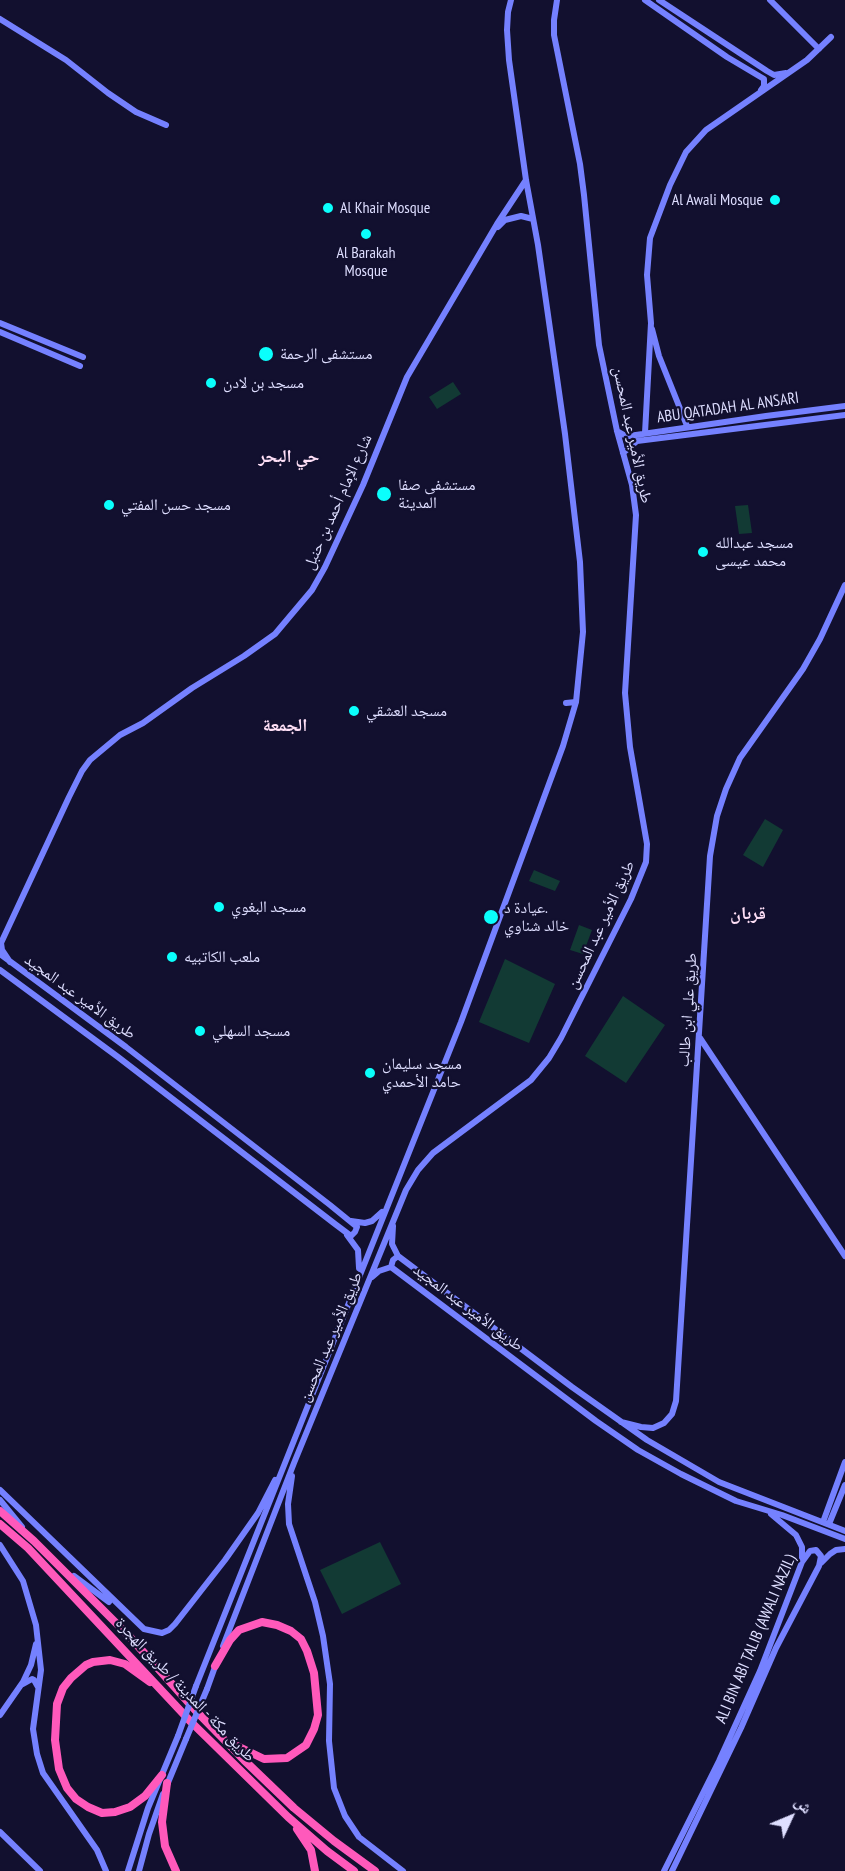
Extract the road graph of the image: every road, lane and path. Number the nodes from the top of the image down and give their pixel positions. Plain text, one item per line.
1 (511, 0) edge
2 (556, 0) edge
3 (645, 0) edge
4 (660, 0) edge
5 (770, 0) edge
6 (0, 19) edge
7 (831, 37) dead end
8 (819, 49) junction
9 (793, 71) junction
10 (768, 72) junction
11 (764, 79) junction
12 (759, 94) junction
13 (166, 125) dead end
14 (526, 180) junction
15 (533, 219) junction
16 (491, 233) junction
17 (0, 323) edge
18 (651, 323) junction
19 (0, 332) edge
20 (83, 357) dead end
21 (80, 366) dead end
22 (845, 406) edge
23 (845, 415) edge
24 (687, 426) junction
25 (617, 430) junction
26 (645, 433) junction
27 (623, 453) junction
28 (845, 585) edge
29 (576, 702) junction
30 (566, 703) dead end
31 (548, 760) dead end
32 (556, 763) junction
33 (10, 922) junction
34 (0, 935) edge
35 (0, 954) edge
36 (10, 962) junction
37 (0, 970) edge
38 (466, 984) dead end
39 (474, 987) junction
40 (699, 1038) junction
41 (126, 1047) junction
42 (118, 1057) junction
43 (386, 1208) junction
44 (350, 1221) junction
45 (393, 1222) junction
46 (342, 1230) junction
47 (398, 1256) junction
48 (845, 1256) edge
49 (391, 1267) junction
50 (359, 1276) junction
51 (370, 1280) junction
52 (621, 1422) junction
53 (285, 1461) junction
54 (845, 1462) edge
55 (294, 1463) junction
56 (845, 1485) edge
57 (0, 1490) edge
58 (0, 1500) edge
59 (0, 1511) edge
60 (768, 1512) junction
61 (826, 1523) junction
62 (0, 1524) edge
63 (845, 1531) edge
64 (845, 1539) edge
65 (34, 1541) junction
66 (0, 1545) edge
67 (845, 1549) edge
68 (802, 1562) junction
69 (819, 1566) junction
70 (62, 1568) junction
71 (129, 1616) junction
72 (37, 1640) junction
73 (215, 1666) junction
74 (21, 1684) junction
75 (38, 1687) junction
76 (167, 1695) junction
77 (0, 1715) edge
78 (221, 1737) junction
79 (165, 1779) junction
80 (288, 1817) junction
81 (0, 1832) edge
82 (40, 1871) edge
83 (106, 1871) edge
84 (128, 1871) edge
85 (139, 1871) edge
86 (176, 1871) edge
87 (315, 1871) edge
88 (354, 1871) edge
89 (375, 1871) edge
90 (403, 1871) edge
91 (664, 1871) edge
92 (672, 1871) edge

1 - 14 main road, طريق الأمير عبد المحسن
2 - 25 main road, طريق الأمير عبد المحسن
3 - 11 main road
4 - 10 main road
5 - 8 main road
6 - 13 main road
7 - 8 main road
8 - 9 main road
9 - 10 main road
9 - 12 main road
10 - 11 main road
11 - 12 main road
12 - 18 main road
14 - 15 main road, طريق الأمير عبد المحسن
14 - 16 main road, شارع الإمام أحمد بن حنبل
15 - 16 main road
15 - 29 main road, طريق الأمير عبد المحسن
16 - 33 main road, شارع الإمام أحمد بن حنبل
17 - 20 main road
18 - 24 main road
18 - 26 main road
19 - 21 main road
22 - 24 main road, ABU QATADAH AL ANSARI
23 - 27 main road, ABU QATADAH AL ANSARI
24 - 26 main road, ABU QATADAH AL ANSARI
25 - 26 main road, ABU QATADAH AL ANSARI
25 - 27 main road, طريق الأمير عبد المحسن
27 - 45 main road, طريق الأمير عبد المحسن
28 - 40 main road, طريق علي ابن طالب
29 - 30 main road
29 - 32 main road, طريق الأمير عبد المحسن
31 - 32 main road
32 - 39 main road, طريق الأمير عبد المحسن
33 - 34 main road
33 - 36 main road
35 - 36 main road, طريق الأمير عبد المجيد
36 - 41 main road, طريق الأمير عبد المجيد
37 - 42 main road, طريق الأمير عبد المجيد
38 - 39 main road
39 - 43 main road, طريق الأمير عبد المحسن
40 - 48 main road
40 - 52 main road, طريق علي ابن طالب
41 - 42 main road
41 - 44 main road, طريق الأمير عبد المجيد
42 - 46 main road, طريق الأمير عبد المجيد
43 - 44 main road
43 - 50 main road, طريق الأمير عبد المحسن
44 - 46 main road
45 - 47 main road
45 - 51 main road, طريق الأمير عبد المحسن
46 - 50 main road, طريق الأمير عبد المجيد
47 - 49 main road, طريق الأمير عبد المجيد
47 - 52 main road, طريق الأمير عبد المجيد
49 - 51 main road
49 - 60 main road, طريق الأمير عبد المجيد
50 - 53 main road, طريق الأمير عبد المحسن
51 - 55 main road, طريق الأمير عبد المحسن
52 - 61 main road, طريق الأمير عبد المجيد
53 - 71 main road
53 - 79 main road, طريق الأمير عبد المحسن, bridge
54 - 61 main road
55 - 73 main road, طريق الأمير عبد المحسن
55 - 90 main road
56 - 61 main road
57 - 71 main road
58 - 65 main road
59 - 65 highway, طريق مكة - المدينة / طريق الهجرة
60 - 64 main road, طريق الأمير عبد المجيد
60 - 68 main road
61 - 63 main road, طريق الأمير عبد المجيد
62 - 76 highway, طريق مكة - المدينة / طريق الهجرة
65 - 70 highway, طريق مكة - المدينة / طريق الهجرة
66 - 72 main road
67 - 69 main road
68 - 69 main road, ALI BIN ABI TALIB (AWALI NAZIL)
68 - 91 main road, ALI BIN ABI TALIB (AWALI NAZIL)
69 - 92 main road, ALI BIN ABI TALIB (AWALI NAZIL)
70 - 71 main road
70 - 78 highway, طريق مكة - المدينة / طريق الهجرة
72 - 74 main road
72 - 75 main road
73 - 78 highway
73 - 79 main road, طريق الأمير عبد المحسن, bridge
74 - 75 main road
74 - 77 main road
75 - 83 main road
76 - 79 highway
76 - 80 highway, طريق مكة - المدينة / طريق الهجرة
78 - 89 highway, طريق مكة - المدينة / طريق الهجرة
79 - 84 main road
79 - 85 main road
79 - 86 highway
80 - 87 highway
80 - 88 highway, طريق مكة - المدينة / طريق الهجرة
81 - 82 main road

